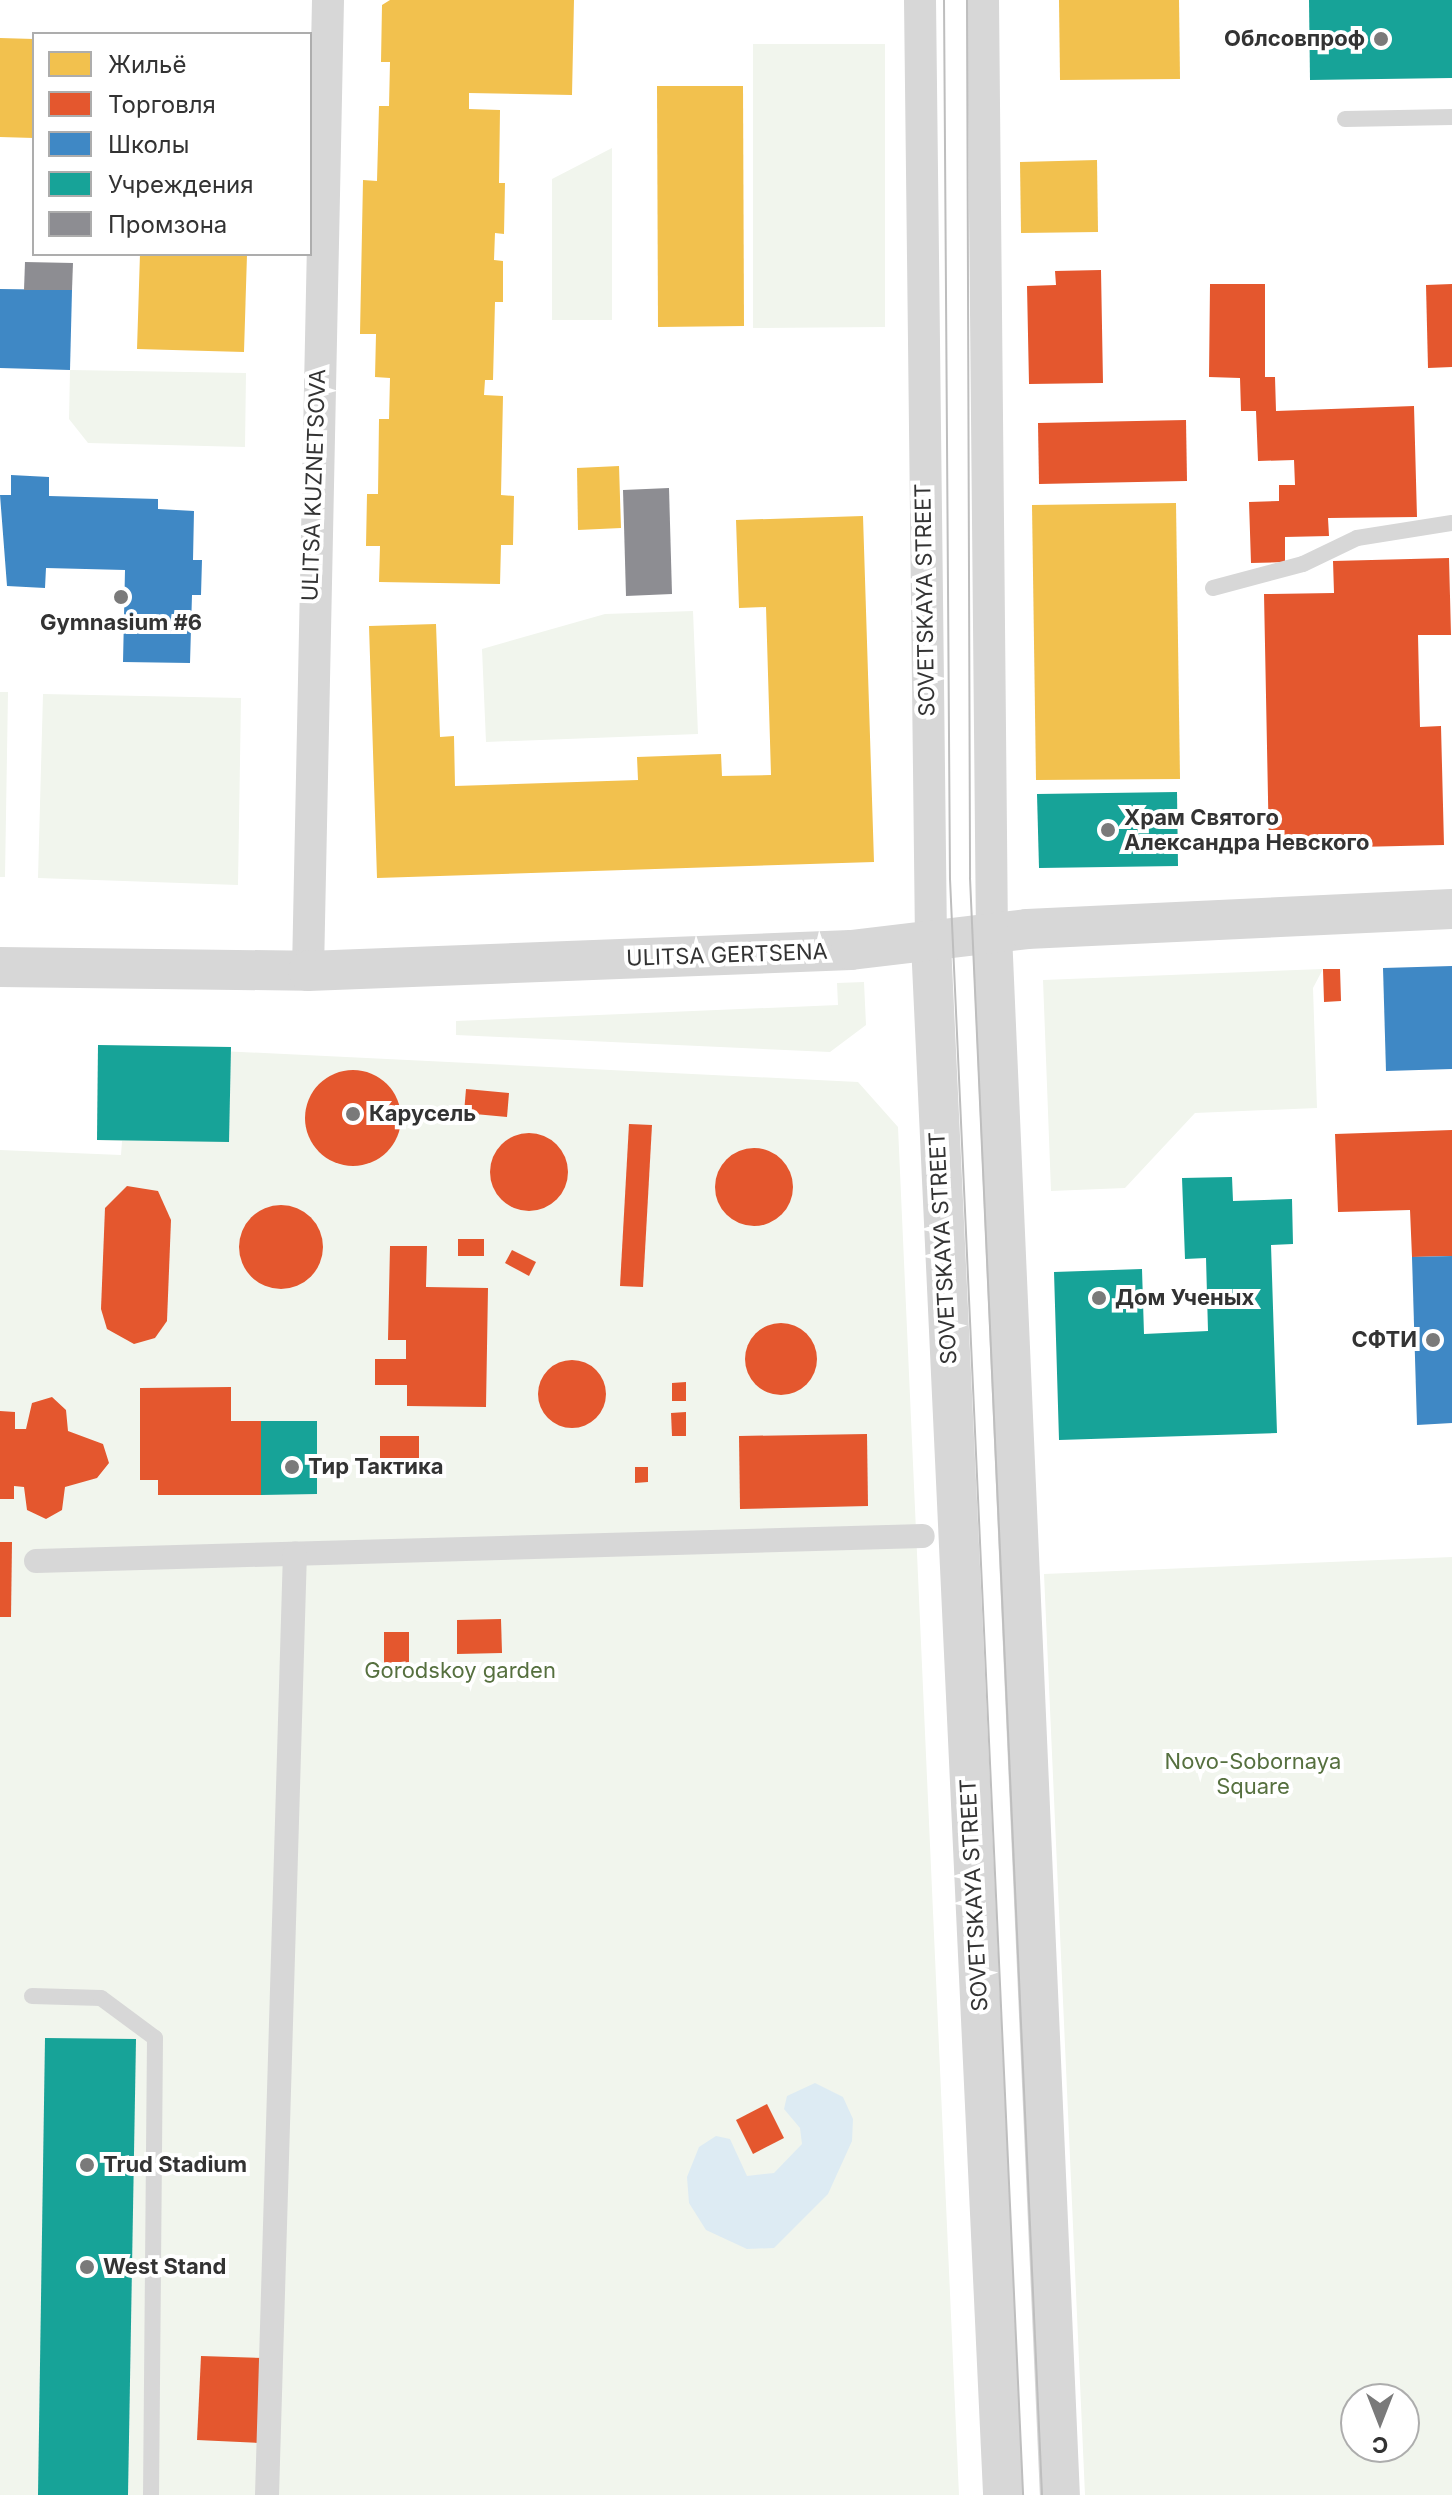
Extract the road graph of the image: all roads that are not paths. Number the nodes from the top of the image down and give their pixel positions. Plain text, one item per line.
1 (328, 0) edge
2 (920, 0) edge
3 (983, 0) edge
4 (1452, 117) edge
5 (1345, 119) dead end
6 (1452, 523) edge
7 (1213, 588) dead end
8 (1452, 909) edge
9 (992, 934) junction
10 (931, 943) junction
11 (0, 967) edge
12 (308, 971) junction
13 (923, 1536) dead end
14 (295, 1553) junction
15 (36, 1561) dead end
16 (32, 1996) dead end
17 (151, 2495) edge
18 (267, 2495) edge
19 (1003, 2495) edge
20 (1060, 2495) edge

1 - 12 street, ULITSA KUZNETSOVA
2 - 10 street, SOVETSKAYA STREET
3 - 9 street
4 - 5 lane
6 - 7 lane
8 - 9 street, ULITSA GERTSENA
9 - 10 street, ULITSA GERTSENA
9 - 20 street
10 - 12 street, ULITSA GERTSENA
10 - 19 street, SOVETSKAYA STREET
11 - 12 street, ULITSA GERTSENA
13 - 14 street
14 - 15 street
14 - 18 street
16 - 17 lane

